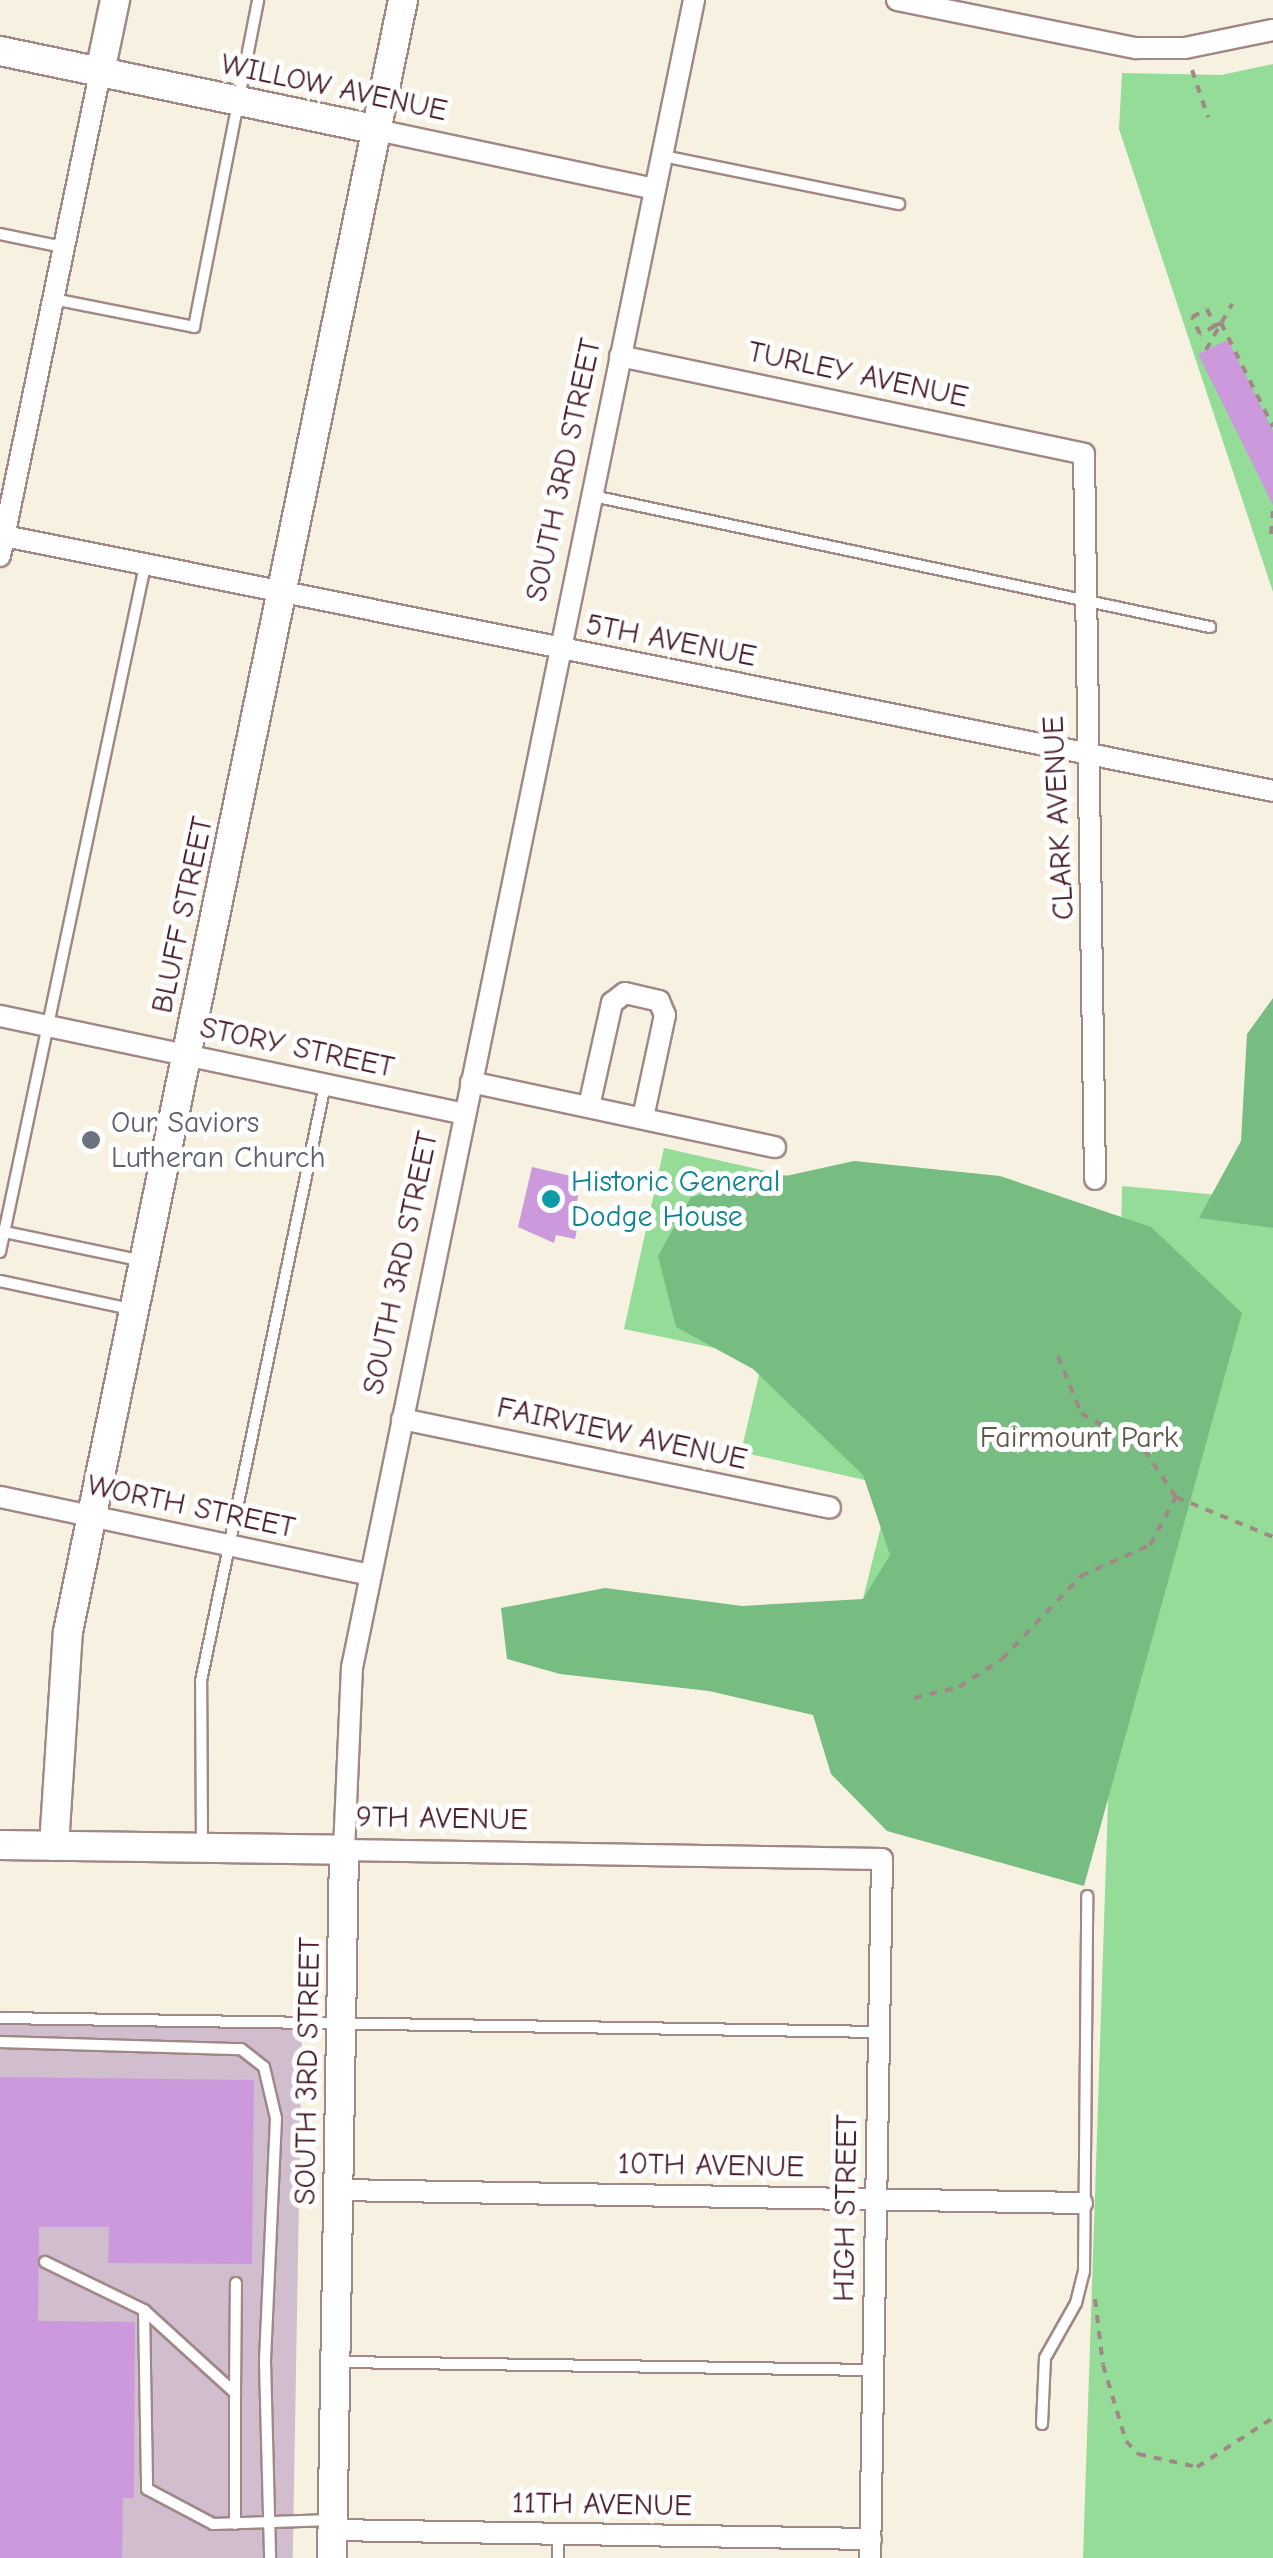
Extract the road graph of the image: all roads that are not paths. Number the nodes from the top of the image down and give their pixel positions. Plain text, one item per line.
1 (114, 0) edge
2 (258, 0) edge
3 (403, 0) edge
4 (694, 0) edge
5 (897, 0) edge
6 (951, 6) edge
7 (1273, 30) edge
8 (0, 51) edge
9 (100, 72) junction
10 (237, 101) junction
11 (378, 130) junction
12 (662, 156) junction
13 (655, 189) junction
14 (899, 204) dead end
15 (0, 234) edge
16 (64, 247) junction
17 (53, 299) junction
18 (620, 356) junction
19 (1084, 454) joint
20 (592, 496) junction
21 (1, 542) edge
22 (145, 566) junction
23 (282, 594) junction
24 (1086, 601) junction
25 (1210, 626) dead end
26 (560, 650) junction
27 (1089, 753) junction
28 (1273, 791) edge
29 (0, 1016) edge
30 (48, 1026) junction
31 (188, 1055) junction
32 (471, 1082) junction
33 (325, 1085) junction
34 (589, 1106) junction
35 (465, 1114) junction
36 (643, 1118) junction
37 (775, 1147) dead end
38 (1096, 1179) dead end
39 (2, 1231) edge
40 (0, 1252) edge
41 (145, 1261) junction
42 (0, 1281) edge
43 (135, 1310) junction
44 (402, 1420) junction
45 (0, 1497) edge
46 (830, 1508) dead end
47 (92, 1517) junction
48 (229, 1546) junction
49 (370, 1576) junction
50 (0, 1846) edge
51 (54, 1846) junction
52 (202, 1848) junction
53 (344, 1850) junction
54 (882, 1859) joint
55 (1087, 1896) dead end
56 (0, 2018) edge
57 (341, 2024) junction
58 (880, 2032) junction
59 (0, 2042) edge
60 (338, 2190) junction
61 (876, 2198) junction
62 (1082, 2203) junction
63 (45, 2262) dead end
64 (236, 2283) dead end
65 (144, 2310) junction
66 (335, 2362) junction
67 (874, 2370) junction
68 (234, 2392) junction
69 (1042, 2424) dead end
70 (235, 2524) junction
71 (269, 2524) junction
72 (558, 2534) junction
73 (333, 2536) edge
74 (871, 2548) edge
75 (270, 2558) edge
76 (558, 2558) edge

1 - 9 main road
2 - 10 lane
3 - 11 main road, BLUFF STREET
4 - 12 street, SOUTH 3RD STREET
5 - 6 street
6 - 7 street
8 - 9 main road, WILLOW AVENUE
9 - 10 main road, WILLOW AVENUE
9 - 16 street
10 - 11 main road, WILLOW AVENUE
10 - 17 lane
11 - 13 street, WILLOW AVENUE
11 - 23 main road, BLUFF STREET
12 - 13 street, SOUTH 3RD STREET
12 - 14 lane
13 - 18 street, SOUTH 3RD STREET
15 - 16 lane
16 - 17 street
17 - 21 street
18 - 19 street, TURLEY AVENUE
18 - 20 street, SOUTH 3RD STREET
19 - 24 street, CLARK AVENUE
20 - 24 lane
20 - 26 street, SOUTH 3RD STREET
21 - 22 street, 5TH AVENUE
22 - 23 street, 5TH AVENUE
22 - 30 lane
23 - 26 street, 5TH AVENUE
23 - 31 main road, BLUFF STREET
24 - 25 lane
24 - 27 street, CLARK AVENUE
26 - 27 street, 5TH AVENUE
26 - 32 street, SOUTH 3RD STREET
27 - 28 street, 5TH AVENUE
27 - 38 street, CLARK AVENUE
29 - 30 street, STORY STREET
30 - 31 street, STORY STREET
30 - 39 lane
31 - 33 street, STORY STREET
31 - 41 main road, BLUFF STREET
32 - 34 street
32 - 35 street, SOUTH 3RD STREET
33 - 35 street, STORY STREET
33 - 48 lane
34 - 36 street
34 - 36 street
35 - 44 street, SOUTH 3RD STREET
36 - 37 street
39 - 40 lane
39 - 41 lane
41 - 43 main road, BLUFF STREET
42 - 43 lane
43 - 47 main road, BLUFF STREET
44 - 46 street, FAIRVIEW AVENUE
44 - 49 street, SOUTH 3RD STREET
45 - 47 street, WORTH STREET
47 - 48 street, WORTH STREET
47 - 51 main road, BLUFF STREET
48 - 49 street, WORTH STREET
48 - 52 lane
49 - 53 street, SOUTH 3RD STREET
50 - 51 main road, 9TH AVENUE
51 - 52 main road, 9TH AVENUE
52 - 53 main road, 9TH AVENUE
53 - 54 street, 9TH AVENUE
53 - 57 main road, SOUTH 3RD STREET
54 - 58 street, HIGH STREET
55 - 62 lane
56 - 57 lane
57 - 58 lane
57 - 60 main road, SOUTH 3RD STREET
58 - 61 street, HIGH STREET
59 - 71 lane
60 - 61 street, 10TH AVENUE
60 - 66 main road, SOUTH 3RD STREET
61 - 62 street, 10TH AVENUE
61 - 67 street, HIGH STREET
62 - 69 lane
63 - 65 lane
64 - 68 lane
65 - 68 lane
65 - 70 lane
66 - 67 lane
66 - 73 main road, SOUTH 3RD STREET
67 - 74 street, HIGH STREET
68 - 70 lane
70 - 71 lane
71 - 73 lane
71 - 75 lane
72 - 73 street, 11TH AVENUE
72 - 74 street, 11TH AVENUE
72 - 76 lane

